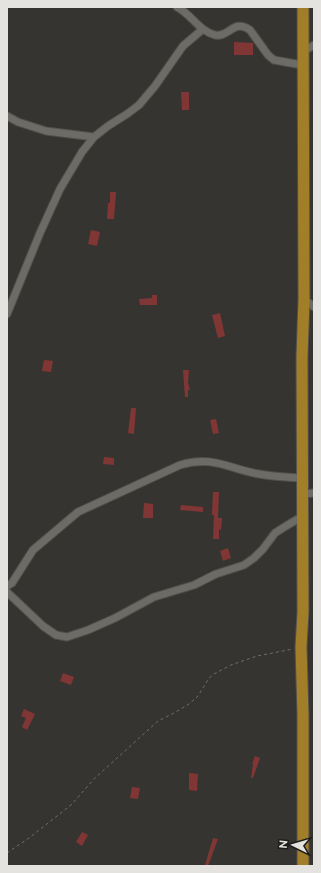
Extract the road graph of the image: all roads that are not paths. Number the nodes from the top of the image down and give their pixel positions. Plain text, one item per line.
1 (177, 7) edge
2 (303, 7) edge
3 (203, 29) junction
4 (314, 45) edge
5 (302, 52) junction
6 (302, 65) junction
7 (7, 116) edge
8 (94, 137) junction
9 (304, 299) junction
10 (314, 307) edge
11 (7, 314) edge
12 (303, 478) junction
13 (309, 493) edge
14 (303, 516) junction
15 (7, 586) edge
16 (7, 592) edge
17 (303, 866) edge

1 - 3 street
2 - 5 main road
3 - 6 street
3 - 8 street
4 - 5 street
5 - 6 main road
6 - 9 main road
7 - 8 street
8 - 11 street
9 - 10 street
9 - 12 main road
12 - 13 main road
12 - 15 street
13 - 14 main road
14 - 16 street
14 - 17 main road

